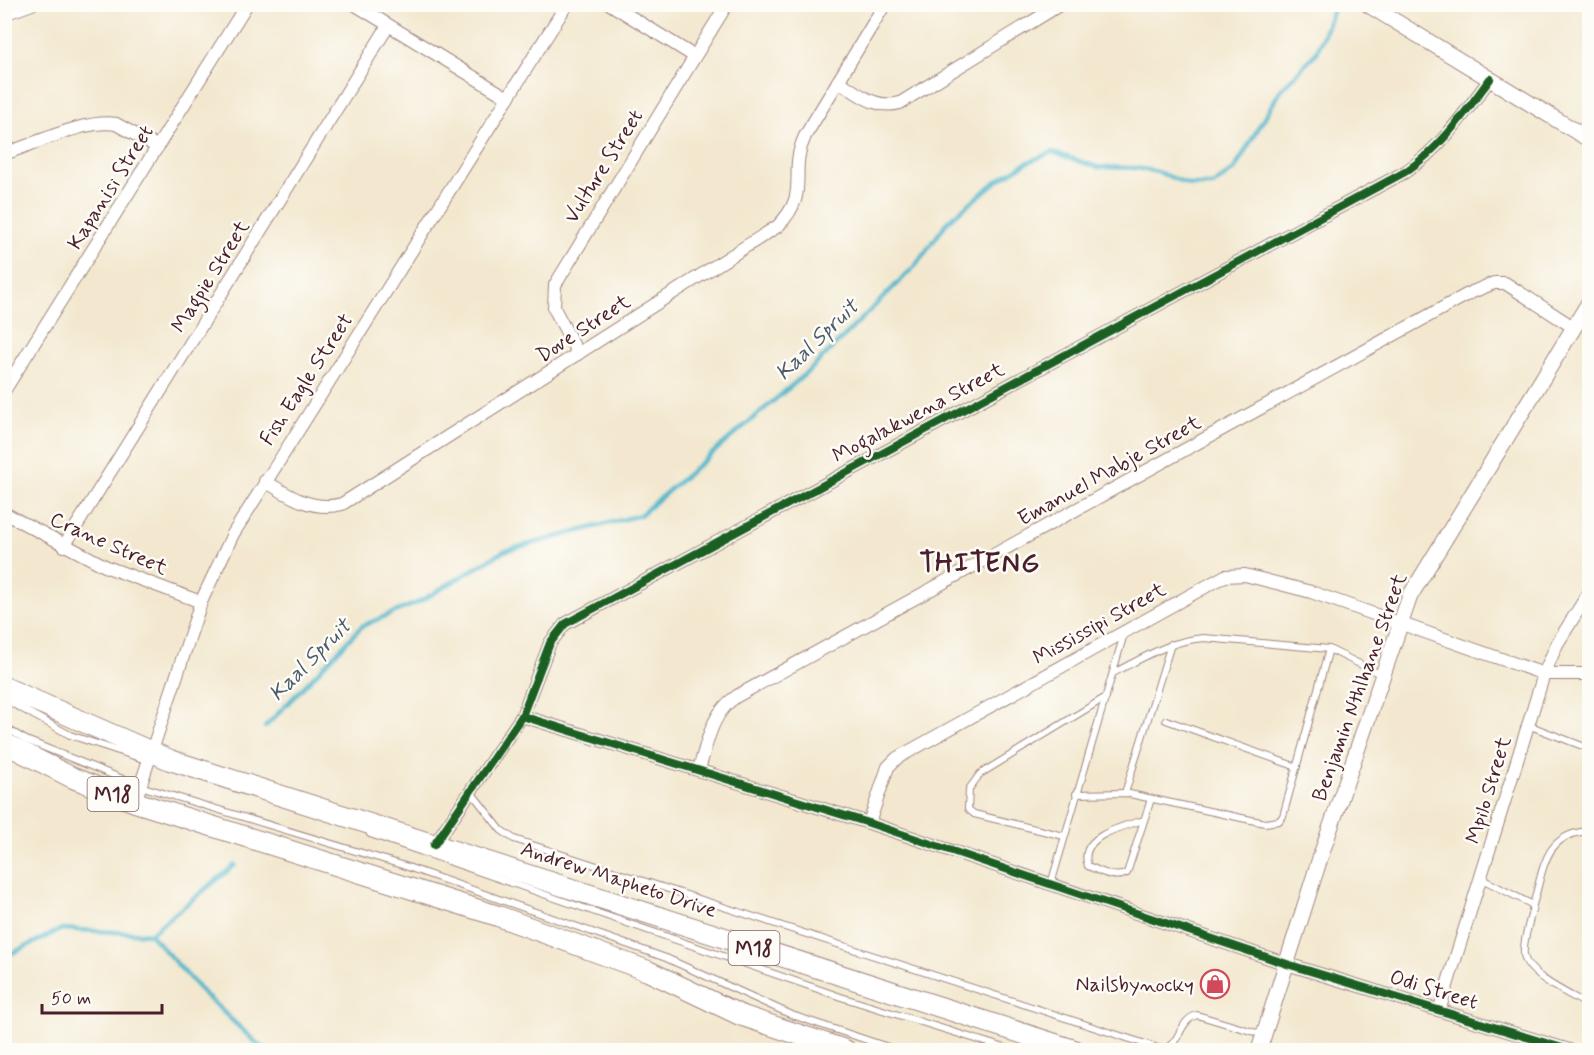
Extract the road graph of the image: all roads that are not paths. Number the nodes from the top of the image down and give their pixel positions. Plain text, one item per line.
1 (32, 4) edge
2 (247, 4) edge
3 (354, 4) edge
4 (567, 4) edge
5 (610, 4) edge
6 (727, 4) edge
7 (885, 4) edge
8 (1061, 4) edge
9 (1367, 4) edge
10 (4, 14) edge
11 (388, 26) junction
12 (694, 57) junction
13 (1490, 79) junction
14 (838, 81) junction
15 (508, 98) junction
16 (1590, 140) edge
17 (158, 147) junction
18 (4, 154) edge
19 (1590, 302) edge
20 (1573, 327) junction
21 (578, 354) junction
22 (4, 391) edge
23 (265, 481) junction
24 (4, 513) edge
25 (64, 546) junction
26 (1590, 591) edge
27 (201, 602) junction
28 (1400, 624) junction
29 (1125, 631) junction
30 (1171, 644) junction
31 (1329, 649) junction
32 (1113, 673) junction
33 (1544, 674) junction
34 (1590, 674) edge
35 (1382, 675) junction
36 (4, 687) edge
37 (1106, 697) junction
38 (4, 699) edge
39 (522, 716) junction
40 (1166, 720) dead end
41 (1528, 725) junction
42 (4, 727) edge
43 (4, 743) edge
44 (1585, 747) dead end
45 (149, 757) junction
46 (1298, 766) junction
47 (699, 769) junction
48 (471, 792) junction
49 (1125, 793) junction
50 (137, 794) junction
51 (1076, 794) junction
52 (1151, 799) junction
53 (1144, 820) junction
54 (869, 824) junction
55 (362, 831) dead end
56 (1590, 831) edge
57 (264, 833) junction
58 (1064, 836) junction
59 (434, 845) junction
60 (1482, 879) junction
61 (1051, 884) junction
62 (1533, 905) junction
63 (1287, 964) junction
64 (1590, 1006) edge
65 (1440, 1008) junction
66 (1264, 1035) junction
67 (845, 1050) edge
68 (897, 1050) edge
69 (1011, 1050) edge
70 (1074, 1050) edge
71 (1259, 1050) edge
72 (1569, 1050) edge

1 - 10 street
2 - 17 street, Kapanisi Street
3 - 11 street
4 - 15 street, Fish Eagle Street
5 - 12 street
6 - 12 street, Vulture Street
7 - 14 street, Dove Street
8 - 14 street
9 - 13 street
11 - 15 street
11 - 25 street, Magpie Street
12 - 21 street, Vulture Street
13 - 16 street
13 - 39 street, Mogalakwena Street
14 - 21 street, Dove Street
15 - 23 street, Fish Eagle Street
17 - 18 street
17 - 22 street, Kapanisi Street
19 - 20 street, Benjamin Nthlhane Street
20 - 28 street, Benjamin Nthlhane Street
20 - 47 street, Emanuel Mabje Street
21 - 23 street, Dove Street
23 - 27 street, Fish Eagle Street
24 - 25 street, Crane Street
25 - 27 street, Crane Street
26 - 33 street, Mpilo Street
27 - 45 street, Fish Eagle Street
28 - 29 street, Mississipi Street
28 - 33 street, Mississipi Street
28 - 35 street, Benjamin Nthlhane Street
29 - 32 lane
29 - 54 street, Mississipi Street
30 - 31 lane
30 - 32 lane
30 - 49 lane
31 - 35 lane
31 - 46 lane
32 - 37 lane
33 - 34 street, Mississipi Street
33 - 41 street, Mpilo Street
35 - 63 street, Benjamin Nthlhane Street
36 - 45 main road, M18
37 - 51 lane
37 - 58 lane
38 - 45 lane
39 - 47 street, Odi Street
39 - 48 street, Mogalakwena Street
40 - 46 lane
41 - 44 lane
41 - 60 street, Mpilo Street
42 - 50 lane
43 - 50 main road, M18
45 - 50 street, Fish Eagle Street
45 - 59 main road, Andrew Mapheto Drive / M18
46 - 52 lane
47 - 54 street, Odi Street
48 - 59 street, Mogalakwena Street
48 - 66 lane
49 - 51 lane
49 - 52 lane
50 - 57 lane
50 - 57 main road, M18
51 - 58 lane
52 - 53 lane
53 - 53 lane
54 - 61 street, Odi Street
55 - 69 lane
56 - 62 lane
57 - 67 main road, M18
57 - 68 lane
58 - 61 lane
59 - 70 main road, Andrew Mapheto Drive / M18
60 - 62 lane
60 - 65 street, Mpilo Street
61 - 63 street, Odi Street
62 - 64 lane
63 - 65 street, Odi Street
63 - 66 street, Benjamin Nthlhane Street
65 - 72 street, Odi Street
66 - 71 street, Benjamin Nthlhane Street

